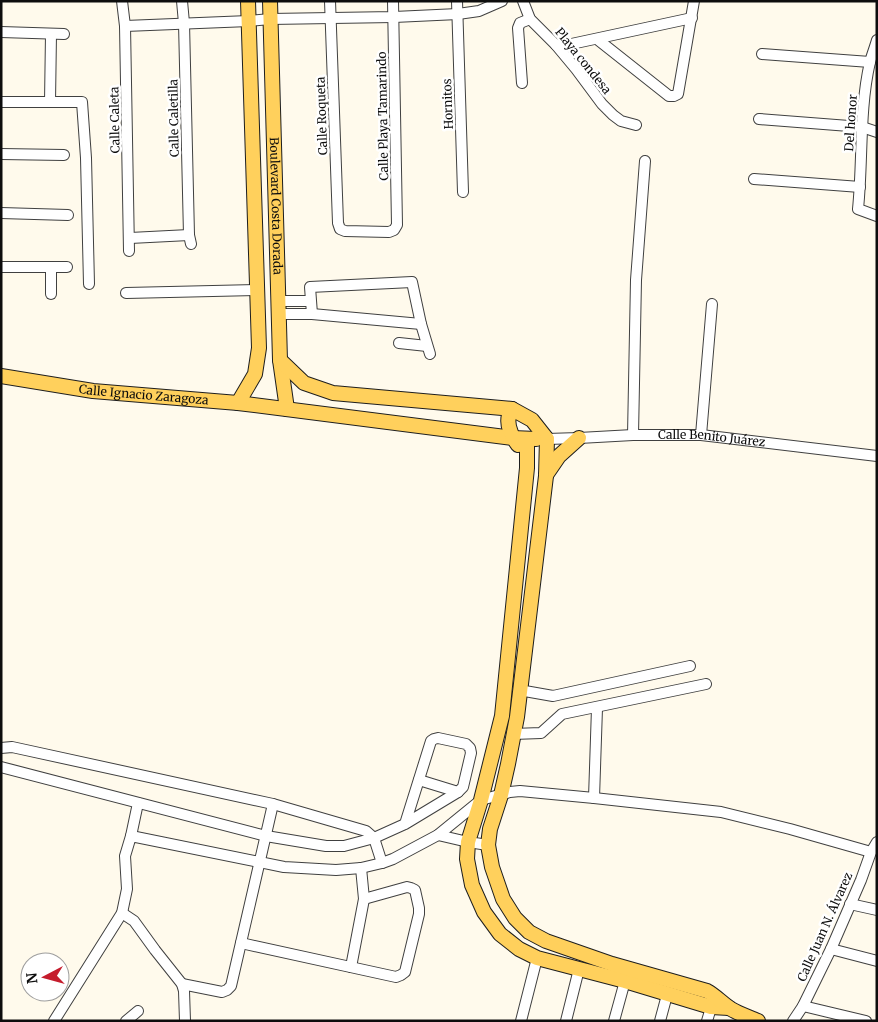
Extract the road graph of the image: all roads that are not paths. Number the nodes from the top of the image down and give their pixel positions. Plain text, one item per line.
1 (122, 1) edge
2 (182, 1) edge
3 (248, 1) edge
4 (270, 1) edge
5 (330, 1) edge
6 (394, 1) edge
7 (457, 1) edge
8 (502, 1) edge
9 (523, 1) edge
10 (694, 1) edge
11 (458, 14) junction
12 (394, 17) junction
13 (330, 18) junction
14 (692, 18) junction
15 (270, 19) junction
16 (530, 19) junction
17 (249, 21) junction
18 (184, 23) junction
19 (125, 26) junction
20 (1, 32) edge
21 (51, 34) junction
22 (64, 34) dead end
23 (597, 38) junction
24 (877, 40) edge
25 (556, 45) junction
26 (762, 54) dead end
27 (873, 57) edge
28 (522, 82) dead end
29 (1, 102) edge
30 (50, 102) junction
31 (758, 119) dead end
32 (636, 125) dead end
33 (862, 127) junction
34 (877, 132) edge
35 (1, 154) edge
36 (64, 154) dead end
37 (644, 161) dead end
38 (754, 178) dead end
39 (860, 187) junction
40 (462, 192) dead end
41 (1, 214) edge
42 (68, 215) dead end
43 (877, 216) edge
44 (340, 229) joint
45 (130, 238) junction
46 (129, 251) dead end
47 (256, 261) junction
48 (67, 266) dead end
49 (1, 267) edge
50 (51, 267) junction
51 (89, 284) dead end
52 (258, 290) junction
53 (126, 293) dead end
54 (52, 294) dead end
55 (278, 301) junction
56 (310, 302) junction
57 (712, 304) dead end
58 (312, 314) junction
59 (421, 324) junction
60 (399, 343) dead end
61 (280, 360) junction
62 (1, 376) edge
63 (238, 403) junction
64 (286, 409) junction
65 (512, 409) junction
66 (633, 435) junction
67 (701, 435) junction
68 (520, 438) junction
69 (579, 438) junction
70 (547, 439) junction
71 (877, 456) edge
72 (546, 476) junction
73 (508, 653) junction
74 (524, 657) junction
75 (690, 666) dead end
76 (706, 684) dead end
77 (519, 693) junction
78 (597, 708) junction
79 (509, 717) junction
80 (514, 734) junction
81 (1, 748) edge
82 (1, 767) edge
83 (419, 780) junction
84 (458, 792) junction
85 (501, 794) junction
86 (594, 798) junction
87 (481, 800) junction
88 (138, 803) junction
89 (273, 804) junction
90 (405, 824) junction
91 (438, 835) junction
92 (131, 836) junction
93 (266, 836) junction
94 (374, 838) junction
95 (468, 842) junction
96 (877, 842) edge
97 (488, 845) junction
98 (871, 852) junction
99 (259, 862) junction
100 (382, 863) junction
101 (361, 868) junction
102 (364, 899) junction
103 (850, 904) junction
104 (877, 910) edge
105 (122, 913) junction
106 (241, 943) junction
107 (831, 949) junction
108 (537, 958) junction
109 (877, 961) edge
110 (351, 967) junction
111 (579, 969) junction
112 (625, 982) junction
113 (182, 984) junction
114 (667, 995) junction
115 (803, 1006) junction
116 (711, 1008) edge
117 (138, 1011) dead end
118 (736, 1014) edge
119 (841, 1018) edge
120 (54, 1021) edge
121 (126, 1021) edge
122 (185, 1021) edge
123 (521, 1021) edge
124 (566, 1021) edge
125 (614, 1021) edge
126 (660, 1021) edge
127 (758, 1021) edge
128 (793, 1021) edge
129 (866, 1021) edge

1 - 19 street, Calle Caleta
2 - 18 street, Calle Caletilla
3 - 17 main road, Boulevard Costa Dorada
4 - 15 main road, Boulevard Costa Dorada
5 - 13 street, Calle Roqueta
6 - 12 street, Calle Playa Tamarindo
7 - 11 street, Hornitos
8 - 11 street
9 - 16 street, Playa condesa
10 - 14 street
11 - 12 street
11 - 40 street, Hornitos
12 - 13 street
12 - 44 street, Calle Playa Tamarindo
13 - 15 street
13 - 44 street, Calle Roqueta
14 - 23 street
14 - 23 street
15 - 17 street
15 - 55 main road, Boulevard Costa Dorada
16 - 25 street, Playa condesa
16 - 28 street
17 - 18 street
17 - 47 main road, Boulevard Costa Dorada
18 - 19 street
18 - 45 street, Calle Caletilla
19 - 45 street, Calle Caleta
20 - 21 street
21 - 22 street
21 - 30 street
23 - 25 street
24 - 27 street, Del honor
25 - 32 street, Playa condesa
26 - 27 street
27 - 33 street, Del honor
29 - 30 street
30 - 51 street
31 - 33 street
33 - 34 street
33 - 39 street, Del honor
35 - 36 street
37 - 66 street
38 - 39 street
39 - 43 street, Del honor
41 - 42 street
45 - 46 street, Calle Caleta
47 - 52 main road, Boulevard Costa Dorada
47 - 55 main road
48 - 50 street
49 - 50 street
50 - 54 street
52 - 53 street
52 - 63 main road, Boulevard Costa Dorada
55 - 56 street
55 - 58 street
55 - 61 main road, Boulevard Costa Dorada
56 - 58 street
56 - 59 street
57 - 67 street
58 - 59 street
59 - 60 street
61 - 64 main road, Boulevard Costa Dorada
61 - 65 main road
62 - 63 main road, Calle Ignacio Zaragoza
63 - 64 main road, Calle Ignacio Zaragoza
64 - 68 main road, Calle Benito Juárez
65 - 68 main road
65 - 70 main road
66 - 67 street, Calle Benito Juárez
66 - 69 street, Calle Benito Juárez
67 - 71 street, Calle Benito Juárez
68 - 70 main road, Calle Benito Juárez
68 - 73 main road
69 - 70 street, Calle Benito Juárez
69 - 72 main road
70 - 72 main road
72 - 74 main road
73 - 74 main road
73 - 79 main road
74 - 77 main road
75 - 77 street
76 - 78 street
77 - 79 main road
78 - 80 street
78 - 86 street
79 - 80 main road
79 - 87 main road
80 - 85 main road
81 - 89 street
82 - 88 street
83 - 84 street
83 - 84 street
83 - 90 street
84 - 90 street
85 - 86 street
85 - 87 street
85 - 97 main road
86 - 98 street
87 - 91 street
87 - 95 main road
88 - 92 street
88 - 93 street
89 - 93 street
89 - 94 street
90 - 94 street
91 - 95 street
91 - 100 street
92 - 99 street
92 - 105 street
93 - 94 street
93 - 99 street
94 - 100 street
95 - 97 street
95 - 108 main road
96 - 98 street, Calle Juan N. Álvarez
97 - 116 main road
98 - 103 street, Calle Juan N. Álvarez
99 - 101 street
99 - 106 street
100 - 101 street
101 - 102 street
102 - 110 street
102 - 110 street
103 - 104 street
103 - 107 street, Calle Juan N. Álvarez
105 - 113 street
105 - 120 street
106 - 110 street
106 - 113 street
107 - 109 street
107 - 115 street, Calle Juan N. Álvarez
108 - 111 main road
108 - 123 street
111 - 112 main road
111 - 124 street
112 - 114 main road
112 - 125 street
113 - 122 street
114 - 116 main road
114 - 126 street
115 - 119 street
115 - 128 street, Calle Juan N. Álvarez
116 - 118 main road
117 - 121 street
118 - 127 main road
119 - 129 street

